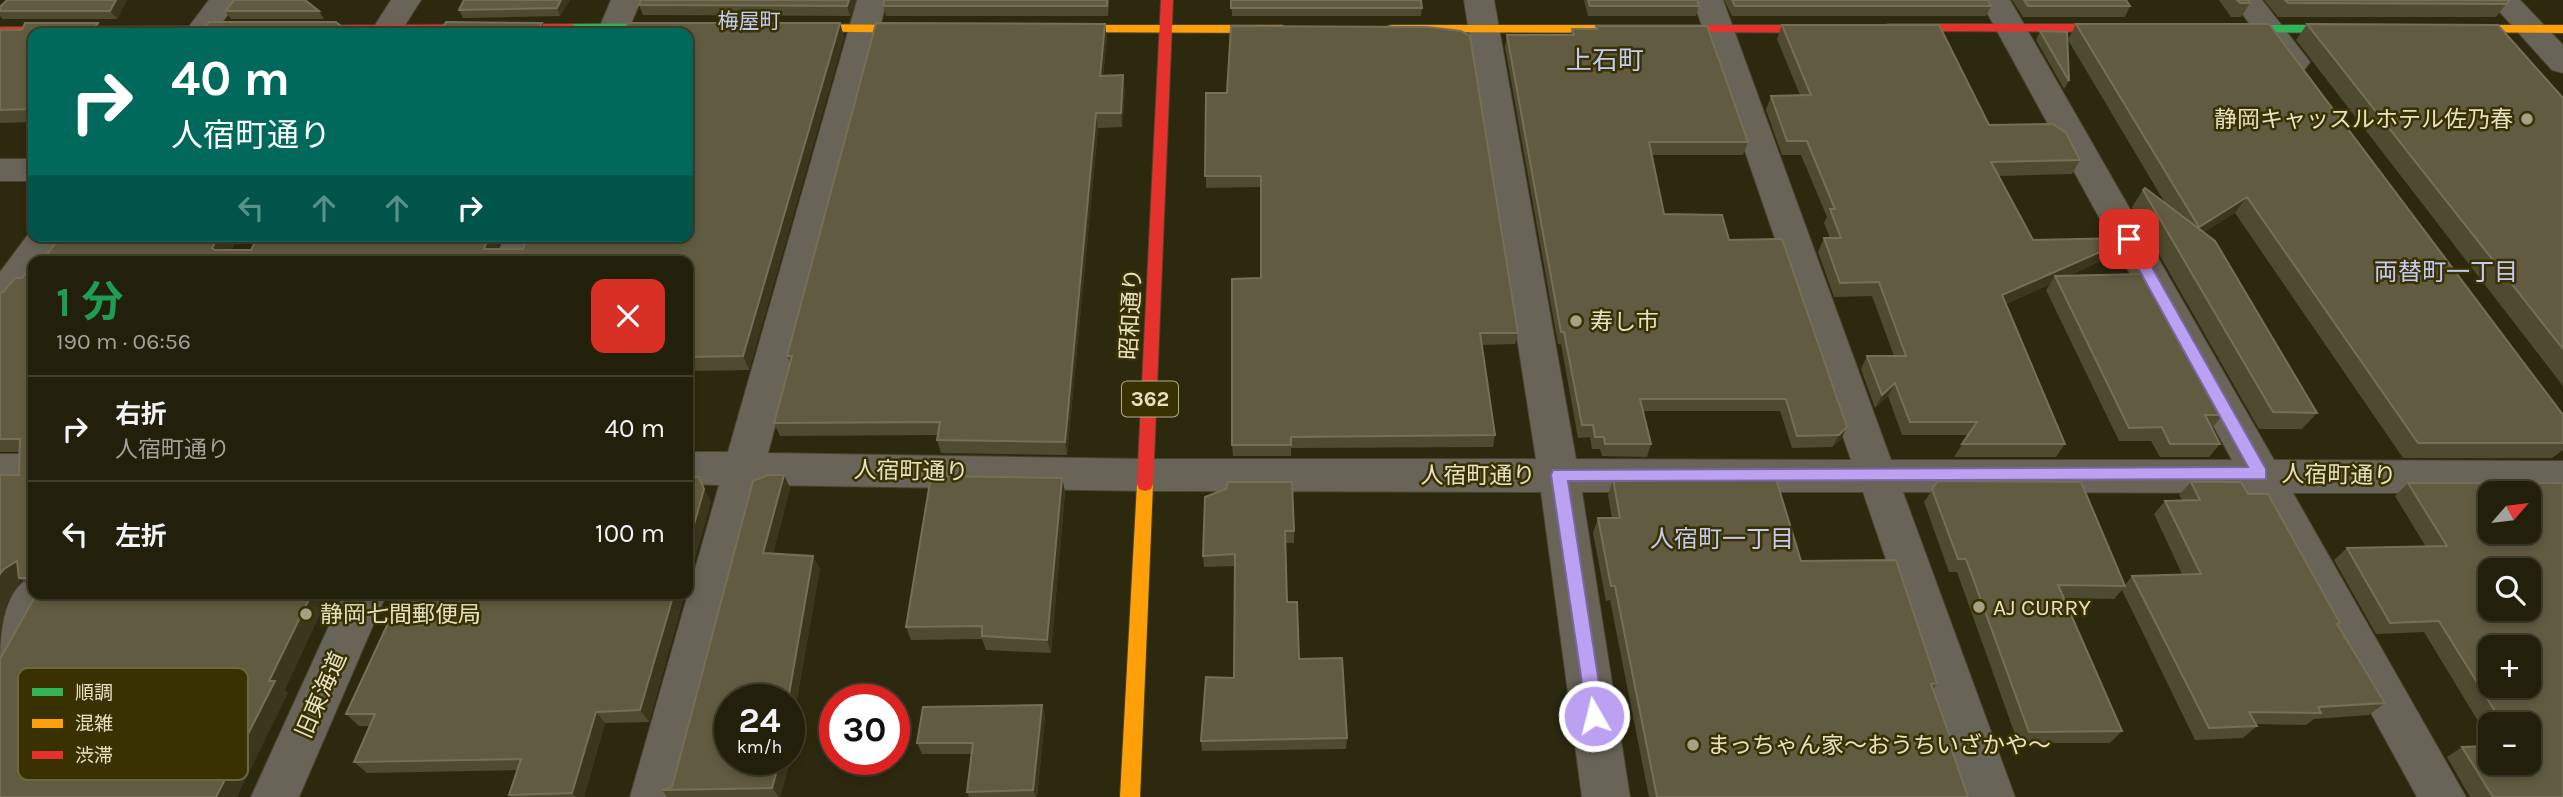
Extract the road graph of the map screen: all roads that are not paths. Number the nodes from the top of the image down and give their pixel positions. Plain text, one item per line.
1 (224, 0) edge
2 (406, 0) edge
3 (1167, 0) edge
4 (2247, 0) edge
5 (2504, 0) edge
6 (868, 14) edge
7 (1481, 14) edge
8 (2003, 14) edge
9 (1713, 15) edge
10 (617, 20) edge
11 (698, 27) edge
12 (203, 28) edge
13 (388, 28) edge
14 (463, 28) edge
15 (767, 28) edge
16 (1871, 28) edge
17 (2147, 28) edge
18 (945, 29) edge
19 (1039, 29) edge
20 (1166, 29) junction
21 (1304, 29) edge
22 (1373, 29) edge
23 (1844, 29) edge
24 (2201, 29) edge
25 (2269, 29) junction
26 (2380, 29) edge
27 (2435, 29) edge
28 (2532, 29) junction
29 (2563, 29) edge
30 (0, 31) edge
31 (28, 31) edge
32 (2563, 63) edge
33 (2311, 85) edge
34 (0, 170) edge
35 (28, 170) edge
36 (28, 260) edge
37 (0, 298) edge
38 (693, 468) edge
39 (745, 468) junction
40 (0, 470) edge
41 (28, 470) edge
42 (1876, 474) junction
43 (2260, 474) junction
44 (1146, 475) junction
45 (1559, 475) junction
46 (2563, 477) edge
47 (34, 599) edge
48 (363, 599) edge
49 (0, 654) edge
50 (275, 797) edge
51 (654, 797) edge
52 (1130, 797) edge
53 (1606, 797) edge
54 (1991, 797) edge
55 (2442, 797) edge

1 - 12 street
2 - 13 street
3 - 20 main road, 昭和通り / 362
4 - 25 street
5 - 28 street
6 - 15 main road
6 - 18 main road
6 - 39 street
7 - 9 main road
7 - 22 main road
7 - 45 street
8 - 16 main road
8 - 17 main road
8 - 43 street
9 - 23 main road
9 - 42 street
10 - 11 main road
10 - 14 main road
19 - 20 main road
20 - 21 main road
20 - 44 main road, 昭和通り / 362
24 - 25 main road
25 - 26 main road
25 - 33 street
27 - 28 main road
28 - 29 main road
28 - 32 street
30 - 31 main road
34 - 35 street
36 - 37 street
38 - 39 street, 人宿町通り
39 - 44 street, 人宿町通り
39 - 51 street
40 - 41 street
42 - 43 street, 人宿町通り
42 - 45 street, 人宿町通り
42 - 54 street
43 - 46 street, 人宿町通り
43 - 55 street
44 - 45 street, 人宿町通り
44 - 52 main road, 昭和通り / 362
45 - 53 street
47 - 49 street
48 - 50 street, 旧東海道

